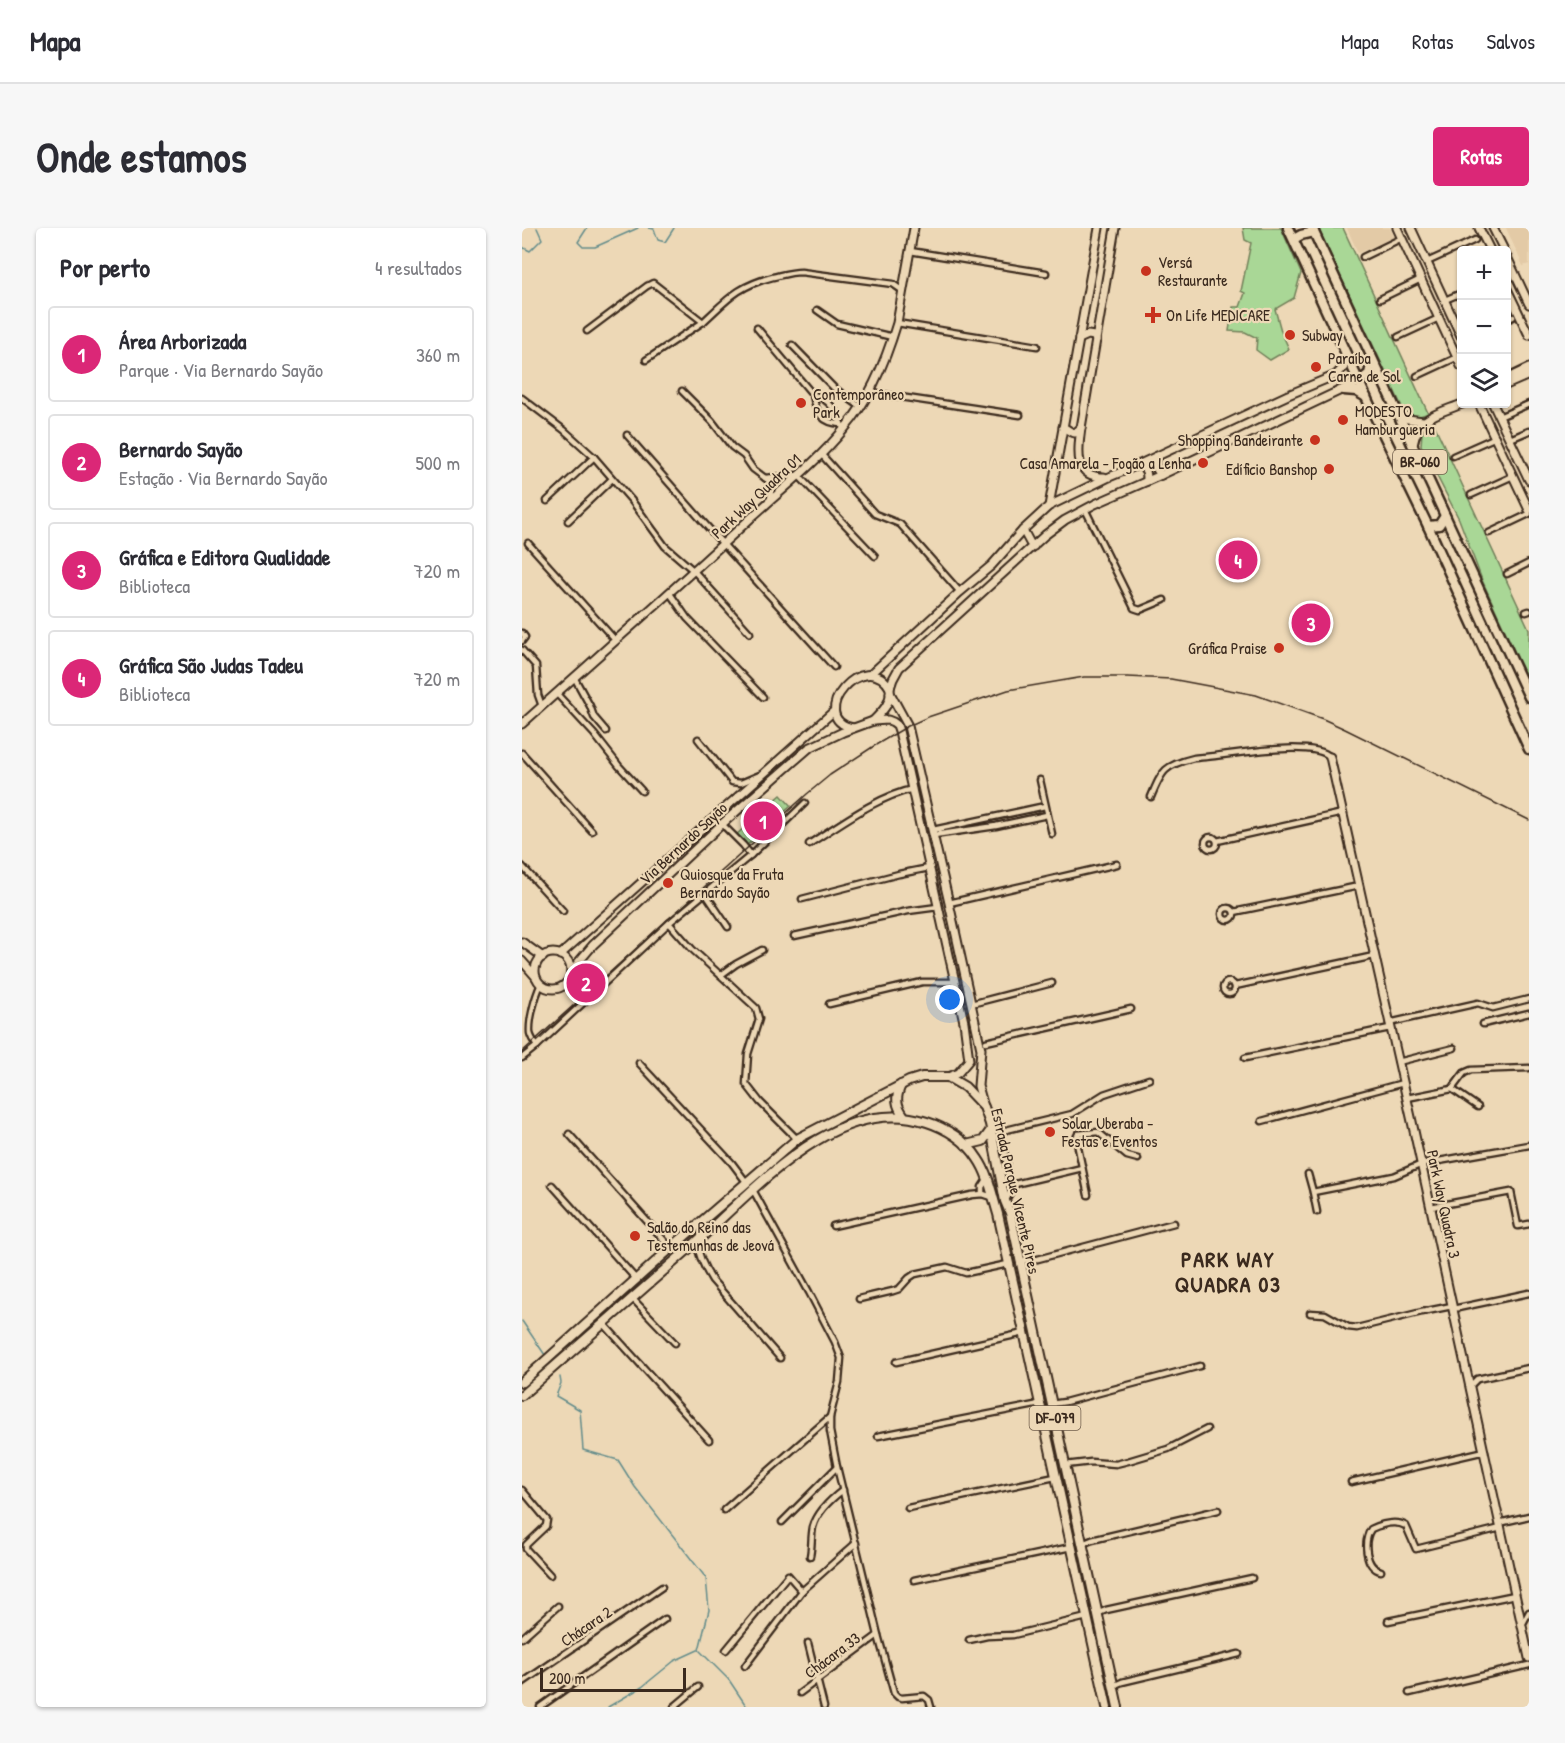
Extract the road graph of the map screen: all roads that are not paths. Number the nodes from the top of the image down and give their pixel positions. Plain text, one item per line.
1 (914, 228) edge
2 (1099, 228) edge
3 (1115, 228) edge
4 (1288, 228) edge
5 (1397, 228) edge
6 (1411, 228) edge
7 (1480, 228) edge
8 (1493, 228) edge
9 (1313, 230) edge
10 (1402, 238) junction
11 (1294, 239) junction
12 (1475, 240) dead end
13 (1488, 246) edge
14 (1502, 246) edge
15 (910, 251) junction
16 (1422, 252) junction
17 (1363, 257) dead end
18 (1411, 257) junction
19 (1427, 262) junction
20 (1511, 266) edge
21 (1416, 267) junction
22 (1046, 273) dead end
23 (905, 277) junction
24 (1421, 279) junction
25 (892, 284) junction
26 (903, 291) junction
27 (1457, 295) edge
28 (1511, 297) edge
29 (1380, 299) dead end
30 (1445, 300) junction
31 (1529, 304) edge
32 (817, 310) dead end
33 (1514, 316) dead end
34 (1084, 317) junction
35 (1439, 318) junction
36 (1511, 318) edge
37 (1100, 321) junction
38 (703, 322) junction
39 (897, 323) junction
40 (1457, 327) edge
41 (757, 328) dead end
42 (587, 331) dead end
43 (1529, 335) edge
44 (1398, 337) dead end
45 (893, 338) junction
46 (1078, 339) junction
47 (1096, 340) junction
48 (792, 345) dead end
49 (1037, 346) dead end
50 (1345, 348) junction
51 (1457, 355) edge
52 (1457, 357) edge
53 (1372, 359) junction
54 (646, 360) dead end
55 (1529, 368) edge
56 (1529, 375) edge
57 (1417, 376) dead end
58 (1511, 377) edge
59 (1323, 380) junction
60 (1360, 381) junction
61 (1511, 383) edge
62 (871, 390) junction
63 (1344, 390) junction
64 (682, 391) dead end
65 (1330, 394) junction
66 (813, 395) junction
67 (522, 398) edge
68 (1368, 399) junction
69 (1529, 404) edge
70 (1457, 406) edge
71 (861, 407) junction
72 (1481, 408) edge
73 (1495, 408) edge
74 (1398, 413) junction
75 (1020, 415) dead end
76 (1499, 417) junction
77 (1423, 421) junction
78 (843, 426) junction
79 (1063, 427) junction
80 (1081, 428) junction
81 (1529, 431) edge
82 (627, 435) dead end
83 (1496, 437) junction
84 (1510, 439) junction
85 (1413, 446) junction
86 (821, 454) junction
87 (1453, 456) dead end
88 (594, 457) junction
89 (1156, 457) junction
90 (1138, 465) junction
91 (798, 475) junction
92 (1161, 475) junction
93 (1513, 476) junction
94 (765, 478) junction
95 (1107, 478) junction
96 (612, 479) junction
97 (1529, 479) edge
98 (1147, 481) junction
99 (1471, 495) dead end
100 (770, 500) junction
101 (547, 501) dead end
102 (1049, 506) junction
103 (1085, 509) junction
104 (1529, 512) edge
105 (1445, 516) junction
106 (568, 521) dead end
107 (1428, 526) junction
108 (1023, 530) junction
109 (1489, 533) dead end
110 (528, 543) dead end
111 (723, 544) junction
112 (1034, 546) junction
113 (876, 556) dead end
114 (1529, 563) edge
115 (694, 571) junction
116 (1508, 574) dead end
117 (669, 592) junction
118 (960, 592) junction
119 (1164, 600) dead end
120 (522, 633) edge
121 (750, 633) dead end
122 (615, 640) junction
123 (522, 641) edge
124 (522, 650) edge
125 (834, 667) dead end
126 (871, 674) junction
127 (574, 677) junction
128 (890, 691) junction
129 (556, 693) junction
130 (1529, 697) edge
131 (763, 698) dead end
132 (542, 706) junction
133 (834, 711) junction
134 (873, 721) junction
135 (522, 724) edge
136 (852, 728) junction
137 (606, 731) dead end
138 (698, 739) dead end
139 (1529, 749) edge
140 (522, 753) edge
141 (1330, 757) joint
142 (763, 773) junction
143 (1040, 780) dead end
144 (913, 789) junction
145 (642, 791) dead end
146 (1152, 797) dead end
147 (805, 803) dead end
148 (1045, 806) junction
149 (1036, 808) junction
150 (1343, 813) junction
151 (1047, 815) junction
152 (993, 816) junction
153 (1039, 817) junction
154 (722, 824) junction
155 (959, 824) junction
156 (996, 826) junction
157 (592, 831) dead end
158 (960, 832) junction
159 (933, 833) junction
160 (1052, 834) dead end
161 (1217, 841) dead end
162 (809, 844) dead end
163 (751, 855) junction
164 (1117, 864) dead end
165 (522, 866) edge
166 (929, 868) junction
167 (1359, 886) junction
168 (705, 893) junction
169 (802, 899) dead end
170 (949, 903) junction
171 (938, 908) junction
172 (563, 912) dead end
173 (1234, 912) dead end
174 (669, 923) junction
175 (728, 927) dead end
176 (794, 936) dead end
177 (522, 942) edge
178 (762, 950) dead end
179 (560, 955) junction
180 (1374, 956) junction
181 (543, 957) junction
182 (522, 961) edge
183 (571, 971) junction
184 (721, 975) junction
185 (539, 981) junction
186 (955, 982) junction
187 (1052, 984) dead end
188 (1235, 986) dead end
189 (1529, 999) edge
190 (829, 1004) dead end
191 (971, 1004) junction
192 (1131, 1009) dead end
193 (1529, 1013) edge
194 (1483, 1024) dead end
195 (1390, 1026) junction
196 (981, 1042) junction
197 (537, 1046) junction
198 (1454, 1048) dead end
199 (522, 1058) edge
200 (1245, 1058) dead end
201 (1398, 1062) junction
202 (639, 1063) dead end
203 (1529, 1068) edge
204 (948, 1077) junction
205 (1149, 1079) dead end
206 (1403, 1083) junction
207 (901, 1085) junction
208 (1452, 1089) junction
209 (1407, 1098) junction
210 (984, 1107) junction
211 (1478, 1107) dead end
212 (904, 1116) junction
213 (1262, 1121) dead end
214 (991, 1130) junction
215 (569, 1134) dead end
216 (797, 1139) junction
217 (966, 1145) junction
218 (1529, 1145) edge
219 (1138, 1159) dead end
220 (1422, 1164) junction
221 (1082, 1168) junction
222 (1308, 1174) dead end
223 (1000, 1177) junction
224 (988, 1178) junction
225 (747, 1182) junction
226 (1015, 1184) junction
227 (552, 1185) dead end
228 (753, 1190) junction
229 (1313, 1192) junction
230 (982, 1194) junction
231 (1088, 1195) dead end
232 (992, 1197) junction
233 (1005, 1201) junction
234 (1431, 1207) junction
235 (1317, 1212) dead end
236 (1174, 1223) dead end
237 (1529, 1224) edge
238 (833, 1226) dead end
239 (697, 1241) junction
240 (671, 1248) junction
241 (684, 1253) junction
242 (1019, 1261) junction
243 (704, 1263) junction
244 (1008, 1264) junction
245 (649, 1269) junction
246 (637, 1279) junction
247 (642, 1288) junction
248 (625, 1290) junction
249 (1529, 1293) edge
250 (632, 1298) junction
251 (859, 1299) dead end
252 (622, 1307) junction
253 (1452, 1308) junction
254 (1310, 1313) dead end
255 (603, 1323) junction
256 (1024, 1333) junction
257 (675, 1343) dead end
258 (780, 1358) dead end
259 (896, 1362) dead end
260 (1200, 1366) dead end
261 (1529, 1368) edge
262 (1468, 1377) junction
263 (1477, 1379) junction
264 (522, 1382) edge
265 (1470, 1386) junction
266 (522, 1395) edge
267 (1040, 1404) junction
268 (1052, 1404) junction
269 (830, 1417) junction
270 (1207, 1429) dead end
271 (878, 1436) dead end
272 (709, 1440) dead end
273 (1485, 1451) junction
274 (1065, 1465) junction
275 (837, 1467) junction
276 (1055, 1477) junction
277 (1351, 1482) dead end
278 (522, 1490) edge
279 (843, 1490) junction
280 (908, 1508) dead end
281 (724, 1510) dead end
282 (1218, 1510) dead end
283 (1529, 1516) edge
284 (782, 1522) dead end
285 (1500, 1526) junction
286 (856, 1542) junction
287 (1082, 1544) junction
288 (1071, 1547) junction
289 (810, 1556) dead end
290 (1381, 1571) dead end
291 (550, 1575) dead end
292 (1252, 1578) dead end
293 (914, 1580) dead end
294 (662, 1587) dead end
295 (802, 1591) junction
296 (1515, 1595) junction
297 (558, 1606) dead end
298 (1529, 1612) edge
299 (1097, 1614) junction
300 (1086, 1617) junction
301 (665, 1619) dead end
302 (1388, 1621) dead end
303 (1522, 1625) junction
304 (878, 1635) junction
305 (522, 1638) edge
306 (969, 1640) dead end
307 (808, 1643) dead end
308 (726, 1650) dead end
309 (1239, 1654) dead end
310 (1529, 1658) edge
311 (1529, 1665) edge
312 (745, 1666) dead end
313 (817, 1682) junction
314 (522, 1683) edge
315 (1113, 1686) junction
316 (698, 1687) dead end
317 (800, 1693) dead end
318 (1409, 1693) dead end
319 (540, 1707) edge
320 (674, 1707) edge
321 (824, 1707) edge
322 (931, 1707) edge
323 (1107, 1707) edge
324 (1118, 1707) edge

1 - 15 main road, Park Way Quadra 01
2 - 34 main road
3 - 37 main road
4 - 11 highway, BR-060
5 - 10 main road
6 - 16 main road
7 - 13 main road
8 - 14 main road
9 - 11 highway
9 - 53 highway, BR-060
10 - 17 street
10 - 18 main road
11 - 50 highway, BR-060
12 - 19 street
15 - 22 street
15 - 23 main road, Park Way Quadra 01
16 - 18 main road
16 - 19 main road
18 - 21 main road
19 - 21 main road
19 - 30 main road
20 - 31 main road
21 - 24 main road
23 - 25 street
23 - 26 main road, Park Way Quadra 01
24 - 29 street
24 - 35 main road
25 - 26 street
25 - 38 street
26 - 39 main road, Park Way Quadra 01
27 - 30 street
28 - 43 main road
30 - 40 main road
32 - 45 street
33 - 36 street
34 - 37 main road
34 - 46 main road
35 - 44 street
35 - 51 main road
37 - 47 main road
38 - 42 street
38 - 54 street
39 - 45 main road, Park Way Quadra 01
39 - 49 street
41 - 66 street
45 - 62 main road, Park Way Quadra 01
46 - 47 main road
46 - 79 main road
47 - 80 main road
48 - 71 street
50 - 59 main road
50 - 60 highway, BR-060
52 - 57 street
53 - 60 highway
53 - 74 highway, BR-060
55 - 58 main road
56 - 61 main road
59 - 65 main road
59 - 89 main road
60 - 63 main road
60 - 68 highway, BR-060
62 - 71 main road, Park Way Quadra 01
62 - 75 street
63 - 65 main road
63 - 68 highway
64 - 94 street
65 - 92 main road
66 - 78 street
66 - 78 street
67 - 88 street
68 - 107 highway, BR-060
69 - 76 street
70 - 77 main road
71 - 78 main road, Park Way Quadra 01
72 - 83 main road
73 - 76 main road
74 - 77 main road
74 - 85 highway, BR-060
76 - 84 main road
77 - 85 main road
78 - 86 main road, Park Way Quadra 01
79 - 80 main road
79 - 102 main road
80 - 95 main road
81 - 84 street
82 - 111 street
83 - 87 street
83 - 93 main road
84 - 97 main road
85 - 105 highway, BR-060
86 - 91 main road, Park Way Quadra 01
86 - 118 street
88 - 96 street
88 - 101 street
89 - 90 main road
89 - 92 main road
90 - 95 main road
90 - 98 main road
91 - 94 street
91 - 100 main road, Park Way Quadra 01
91 - 113 street
92 - 98 main road
93 - 99 street
93 - 104 main road
94 - 100 street
95 - 102 main road
96 - 106 street
96 - 115 street
98 - 103 main road
100 - 111 main road, Park Way Quadra 01
102 - 108 main road
103 - 112 main road
103 - 119 street
104 - 109 street
105 - 107 highway
105 - 130 highway, BR-060
107 - 139 highway, BR-060
108 - 112 main road
108 - 118 main road
110 - 122 street
111 - 115 main road, Park Way Quadra 01
111 - 125 street
112 - 128 main road
114 - 116 street
115 - 117 main road, Park Way Quadra 01
115 - 121 street
117 - 122 main road, Park Way Quadra 01
117 - 131 street
118 - 126 main road
120 - 123 street
122 - 127 main road, Park Way Quadra 01
124 - 132 street
126 - 128 main road
126 - 133 main road
127 - 129 main road, Park Way Quadra 01
127 - 137 street
128 - 134 main road
128 - 159 main road
129 - 132 main road, Park Way Quadra 01
129 - 145 street
132 - 135 main road, Park Way Quadra 01
133 - 136 main road
133 - 142 main road
134 - 136 main road
134 - 144 main road
136 - 154 main road, Via Bernardo Sayão
138 - 142 street
140 - 157 street
141 - 146 street
141 - 150 main road, Park Way Quadra 3
142 - 179 main road
143 - 148 street
144 - 162 street
144 - 166 main road
147 - 163 street
148 - 149 street
148 - 151 street
149 - 152 street
149 - 153 street
150 - 161 street
150 - 167 main road, Park Way Quadra 3
151 - 153 street
151 - 160 street
152 - 155 street
152 - 156 street
153 - 156 street
154 - 163 street
154 - 183 main road, Via Bernardo Sayão
155 - 158 street
155 - 159 street
156 - 158 street
158 - 159 street
159 - 170 main road
163 - 168 street
164 - 170 street
165 - 172 street
166 - 169 street
166 - 171 main road
167 - 173 street
167 - 180 main road, Park Way Quadra 3
168 - 174 street
168 - 175 street
170 - 191 main road
171 - 176 street
171 - 186 main road
174 - 184 street
174 - 197 street
177 - 181 main road
178 - 184 street
179 - 181 main road
179 - 183 main road
180 - 188 street
180 - 195 main road, Park Way Quadra 3
181 - 185 main road
182 - 185 main road
183 - 185 main road
184 - 216 street
185 - 197 street
186 - 190 street
186 - 204 main road
187 - 191 street
189 - 195 street
191 - 196 main road
192 - 196 street
193 - 194 street
195 - 200 street
195 - 201 main road, Park Way Quadra 3
196 - 210 main road
197 - 199 street
198 - 201 street
201 - 206 main road, Park Way Quadra 3
202 - 225 street
203 - 208 street
204 - 207 main road
204 - 210 main road, Estrada Parque Vicente Pires / DF-079
205 - 223 street
206 - 209 main road, Park Way Quadra 3
206 - 213 street
207 - 212 main road
207 - 216 main road
208 - 209 street
208 - 211 street
209 - 220 main road, Park Way Quadra 3
210 - 214 main road, Estrada Parque Vicente Pires / DF-079
212 - 217 main road, Estrada Parque Vicente Pires / DF-079
212 - 228 main road, Estrada Parque Vicente Pires / DF-079
214 - 217 main road
214 - 223 main road, Estrada Parque Vicente Pires / DF-079
215 - 240 street
216 - 225 main road
217 - 224 main road, Estrada Parque Vicente Pires / DF-079
218 - 220 street
219 - 221 street
220 - 229 street
220 - 234 main road, Park Way Quadra 3
221 - 226 street
221 - 231 street
222 - 229 street
223 - 226 street
223 - 233 main road, Estrada Parque Vicente Pires / DF-079
224 - 230 street
224 - 232 main road, Estrada Parque Vicente Pires / DF-079
225 - 240 main road
226 - 233 street
227 - 246 street
228 - 239 main road, Estrada Parque Vicente Pires / DF-079
228 - 269 street
229 - 235 street
230 - 232 street
230 - 238 street
232 - 244 main road, Estrada Parque Vicente Pires / DF-079
233 - 242 main road, Estrada Parque Vicente Pires / DF-079
234 - 237 street
234 - 253 main road, Park Way Quadra 3
236 - 242 street
239 - 241 main road, Estrada Parque Vicente Pires / DF-079
239 - 243 street
240 - 245 main road
241 - 243 street
241 - 247 main road, Estrada Parque Vicente Pires / DF-079
242 - 268 main road, Estrada Parque Vicente Pires / DF-079
243 - 258 street
244 - 251 street
244 - 256 main road, Estrada Parque Vicente Pires / DF-079
245 - 246 main road
245 - 247 main road
246 - 248 main road
247 - 250 main road, Estrada Parque Vicente Pires / DF-079
248 - 252 main road
248 - 264 main road
249 - 253 street
250 - 252 main road, Estrada Parque Vicente Pires / DF-079
250 - 257 street
252 - 255 main road, Estrada Parque Vicente Pires / DF-079
253 - 254 street
253 - 262 main road, Park Way Quadra 3
255 - 266 main road, Estrada Parque Vicente Pires / DF-079
255 - 272 street
256 - 259 street
256 - 267 main road, Estrada Parque Vicente Pires / DF-079
260 - 268 street
261 - 263 street
262 - 263 street
262 - 265 main road, Park Way Quadra 3
263 - 265 street
265 - 273 main road, Park Way Quadra 3
267 - 271 street
267 - 276 main road, Estrada Parque Vicente Pires / DF-079
268 - 274 main road, Estrada Parque Vicente Pires / DF-079
269 - 275 street
269 - 281 street
270 - 274 street
273 - 277 street
273 - 285 main road, Park Way Quadra 3
274 - 287 main road, Estrada Parque Vicente Pires / DF-079
275 - 279 street
275 - 284 street
276 - 280 street
276 - 288 main road, Estrada Parque Vicente Pires / DF-079
278 - 291 street
279 - 286 street
279 - 289 street
282 - 287 street
283 - 285 street
285 - 290 street
285 - 296 main road, Park Way Quadra 3
286 - 295 street
286 - 304 street
287 - 299 main road, Estrada Parque Vicente Pires / DF-079
288 - 293 street
288 - 300 main road, Estrada Parque Vicente Pires / DF-079
292 - 299 street
294 - 314 street, Chácara 2
295 - 308 street
295 - 312 street
296 - 302 street
296 - 303 main road, Park Way Quadra 3
297 - 305 street
298 - 303 street
299 - 315 main road, Estrada Parque Vicente Pires / DF-079
300 - 306 street
300 - 323 main road, Estrada Parque Vicente Pires / DF-079
301 - 319 street
303 - 310 main road, Park Way Quadra 3
304 - 313 street, Chácara 33
304 - 322 street
307 - 313 street
309 - 315 street
311 - 318 street
313 - 317 street, Chácara 33
313 - 321 street
315 - 324 main road, Estrada Parque Vicente Pires / DF-079
316 - 320 street

